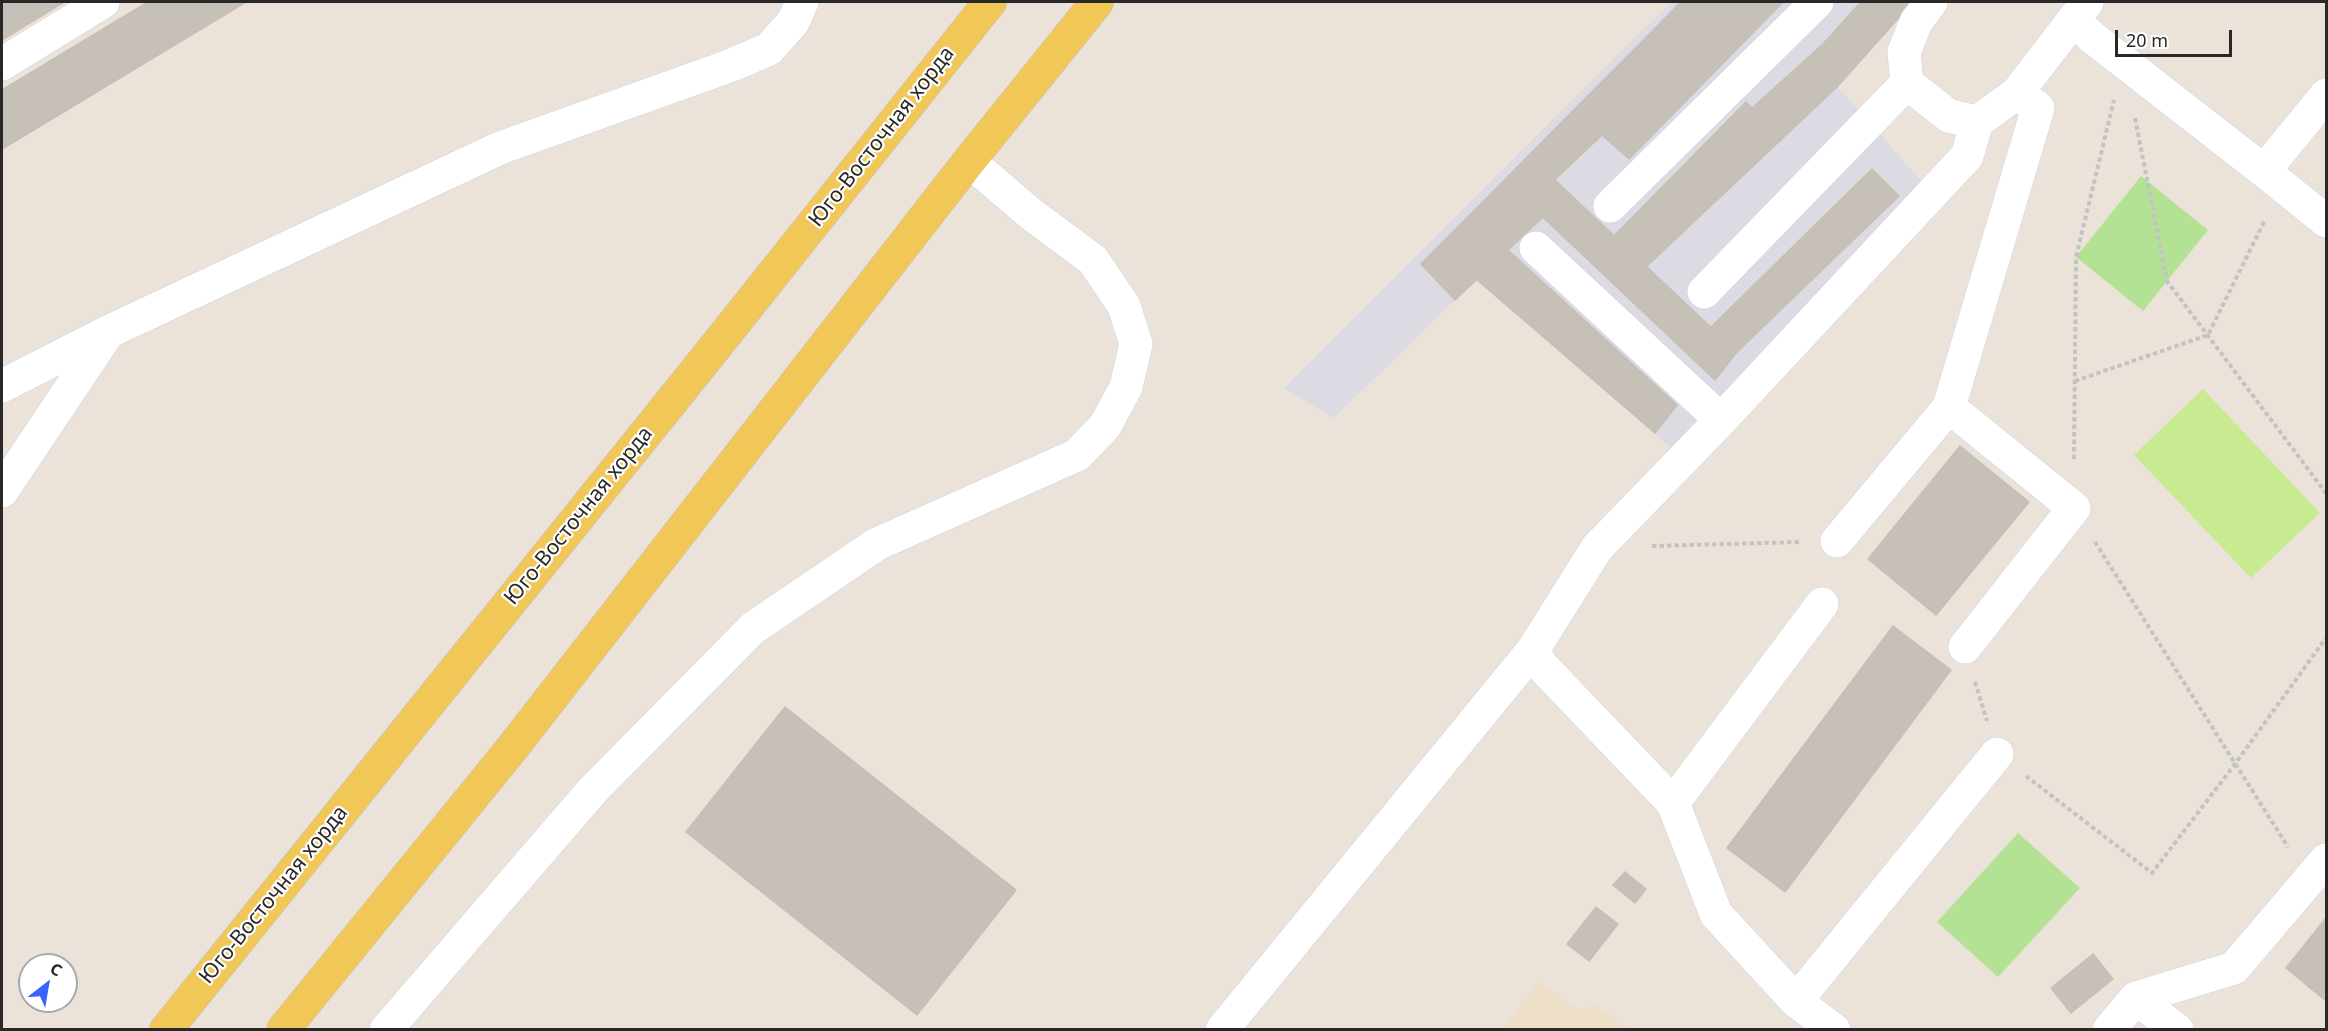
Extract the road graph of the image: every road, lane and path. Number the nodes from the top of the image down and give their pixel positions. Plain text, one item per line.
1 (103, 2) edge
2 (802, 2) edge
3 (990, 2) edge
4 (1097, 2) edge
5 (1817, 2) edge
6 (1931, 2) edge
7 (2080, 11) edge
8 (2124, 61) junction
9 (2, 63) edge
10 (1907, 83) junction
11 (2017, 93) junction
12 (2326, 94) edge
13 (1977, 122) junction
14 (969, 161) junction
15 (2273, 178) junction
16 (1610, 206) dead end
17 (2326, 221) edge
18 (1536, 248) dead end
19 (1704, 292) dead end
20 (108, 332) junction
21 (2208, 335) junction
22 (2075, 381) junction
23 (2, 386) edge
24 (1949, 407) junction
25 (1721, 420) junction
26 (2, 491) edge
27 (2326, 493) edge
28 (2074, 508) junction
29 (1837, 541) joint
30 (1597, 548) junction
31 (1822, 604) dead end
32 (2326, 638) edge
33 (1965, 647) joint
34 (1533, 650) junction
35 (1997, 754) junction
36 (2235, 764) junction
37 (1673, 803) junction
38 (2318, 870) edge
39 (2136, 998) junction
40 (1796, 1000) junction
41 (166, 1029) edge
42 (283, 1029) edge
43 (386, 1029) edge
44 (1222, 1029) edge
45 (1834, 1029) edge
46 (2109, 1029) edge
47 (2178, 1029) edge

1 - 9 street
2 - 20 street
3 - 41 main road, Юго-Восточная хорда
4 - 14 main road
5 - 16 street
6 - 10 street
7 - 8 street
7 - 11 street
8 - 15 street
8 - 21 path
8 - 22 path
10 - 13 street
10 - 19 street
11 - 13 street
11 - 24 street
12 - 15 street
13 - 25 street
14 - 42 main road
14 - 43 street
15 - 17 street
15 - 21 path
18 - 25 street
20 - 23 street
20 - 26 street
21 - 22 path
21 - 27 path
22 - 28 path
24 - 28 street
24 - 29 street
25 - 30 street
28 - 33 street
28 - 36 path
29 - 30 path
30 - 34 street
31 - 37 street
32 - 36 path
33 - 35 path
34 - 37 street
34 - 44 street
35 - 36 path
35 - 40 street
36 - 38 path
37 - 40 street
38 - 39 street
39 - 46 street
39 - 47 street
40 - 45 street

